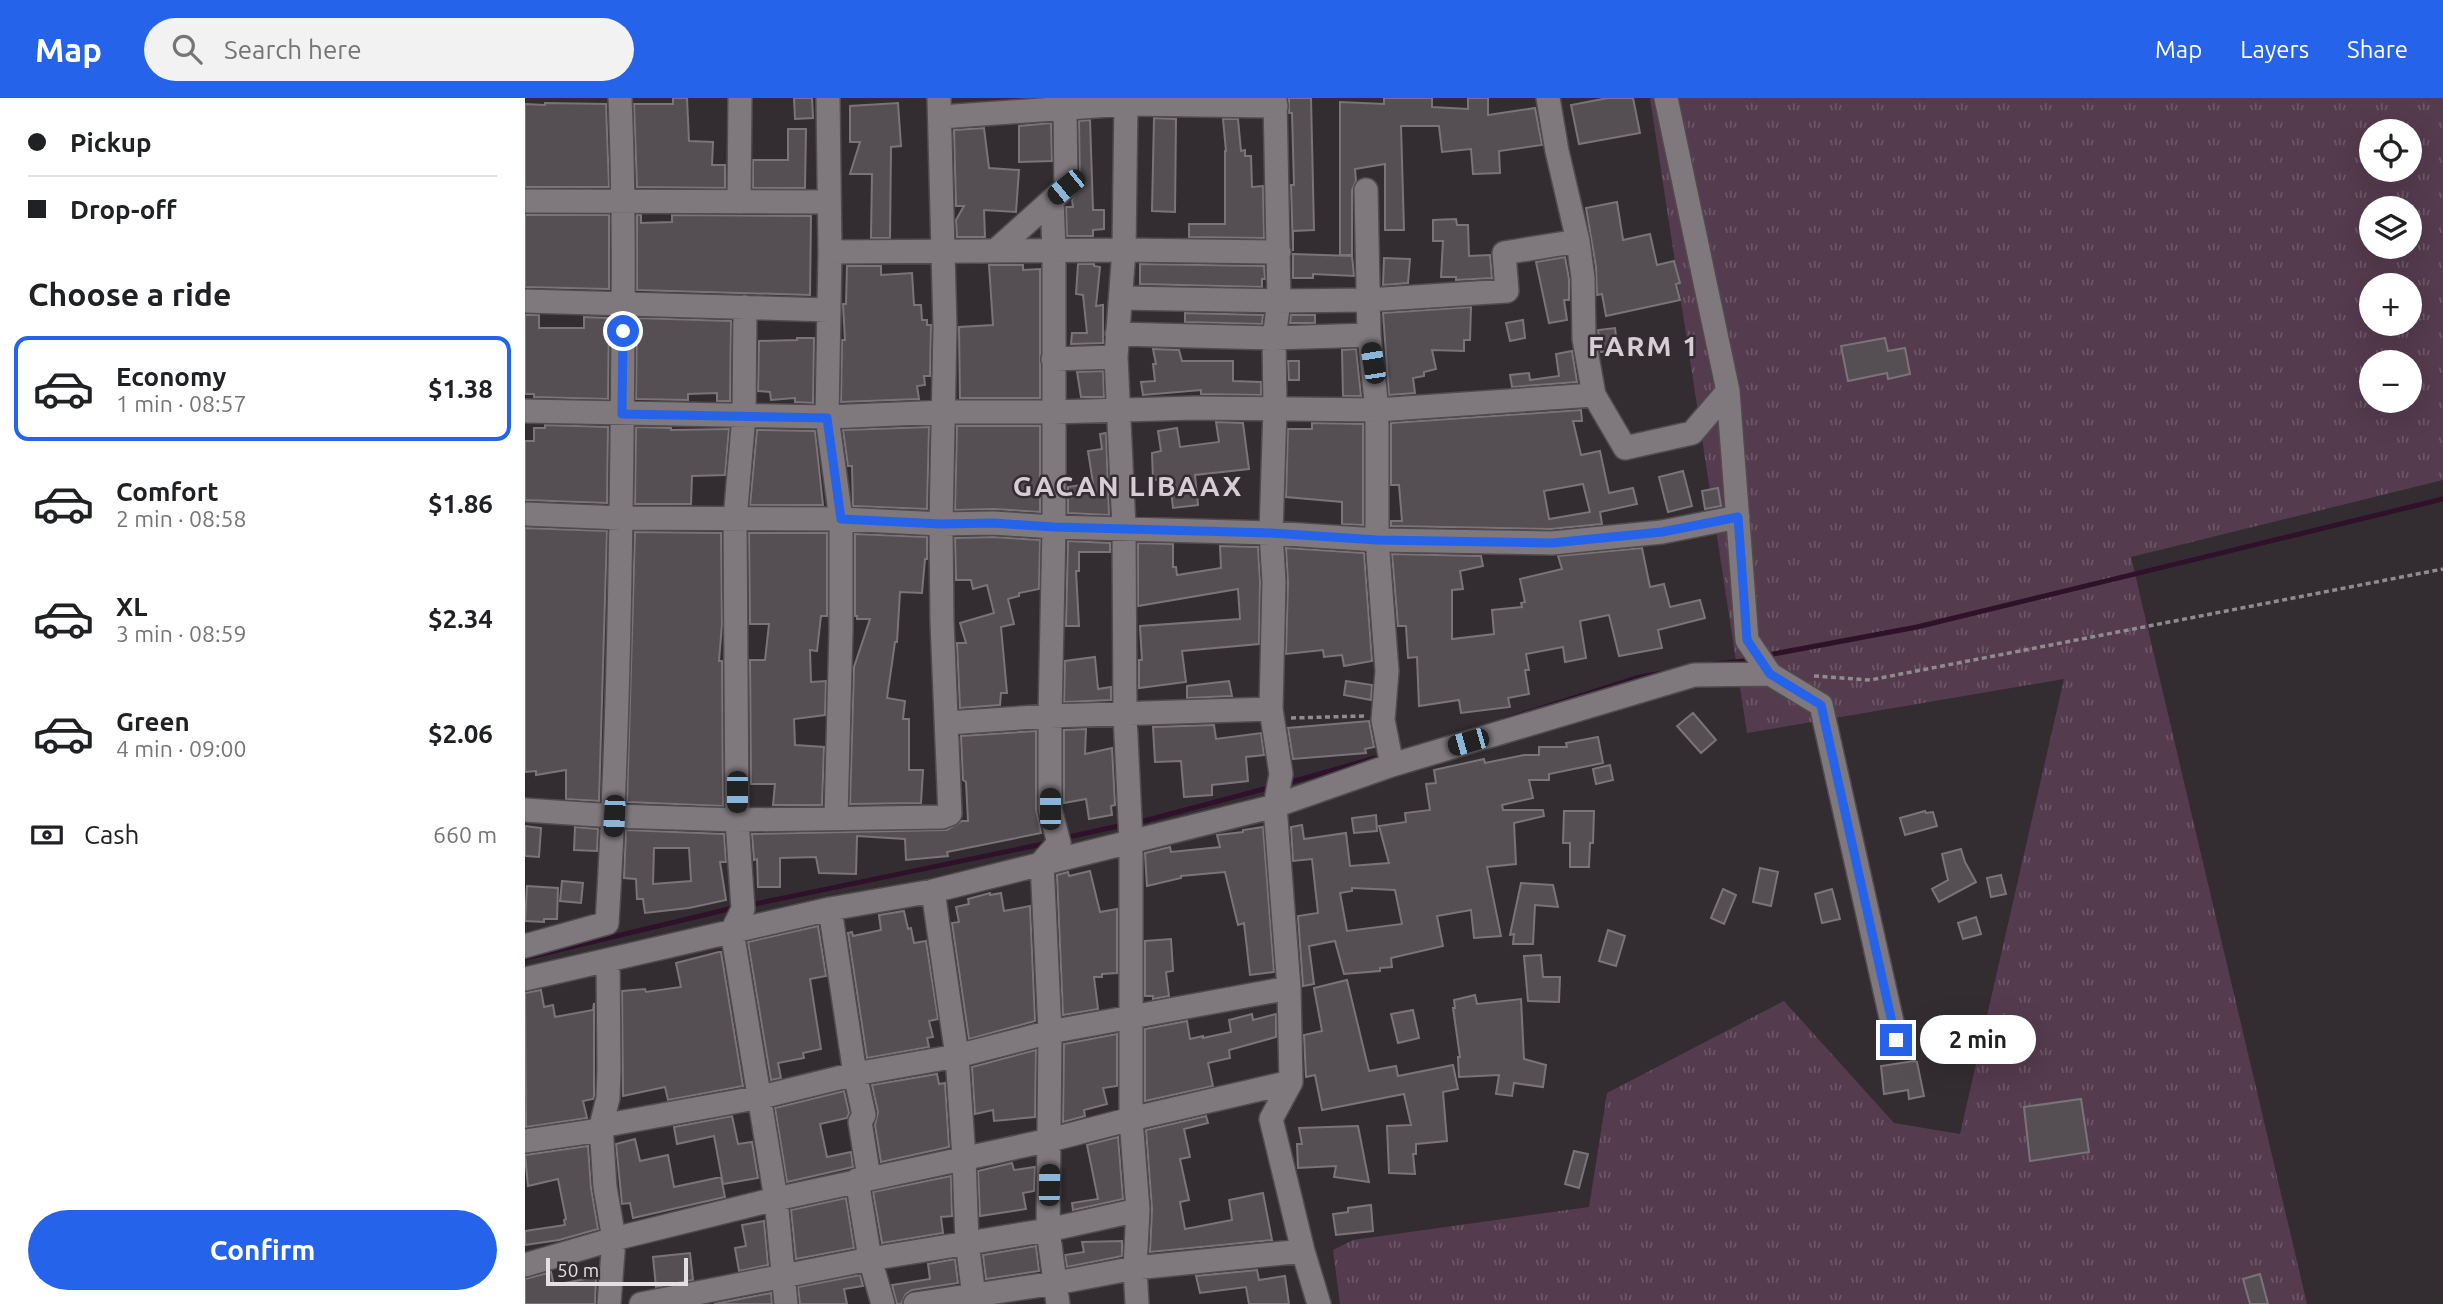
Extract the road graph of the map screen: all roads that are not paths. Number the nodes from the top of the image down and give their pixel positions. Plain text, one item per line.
1 (620, 98) edge
2 (740, 98) edge
3 (828, 98) edge
4 (1548, 98) edge
5 (1666, 98) edge
6 (1126, 101) edge
7 (1275, 102) edge
8 (1064, 103) edge
9 (940, 107) edge
10 (1366, 191) dead end
11 (1052, 200) junction
12 (525, 201) edge
13 (624, 201) junction
14 (739, 202) junction
15 (828, 202) junction
16 (1578, 241) junction
17 (1054, 250) junction
18 (1124, 250) junction
19 (995, 251) junction
20 (830, 252) junction
21 (1279, 252) junction
22 (944, 253) junction
23 (1121, 298) junction
24 (1368, 300) junction
25 (525, 301) edge
26 (1279, 301) junction
27 (623, 304) junction
28 (745, 306) junction
29 (829, 310) junction
30 (1369, 335) junction
31 (1274, 338) junction
32 (1116, 346) junction
33 (1053, 359) junction
34 (1728, 391) junction
35 (1594, 395) junction
36 (1275, 409) junction
37 (1377, 410) junction
38 (525, 411) edge
39 (1119, 411) junction
40 (944, 412) junction
41 (1053, 412) junction
42 (622, 414) junction
43 (744, 416) junction
44 (827, 418) junction
45 (525, 514) edge
46 (1738, 517) junction
47 (621, 518) junction
48 (735, 519) junction
49 (841, 519) junction
50 (941, 524) junction
51 (1054, 527) junction
52 (1124, 528) junction
53 (1271, 533) junction
54 (1377, 540) junction
55 (1770, 674) junction
56 (1271, 709) junction
57 (1050, 716) junction
58 (1125, 716) junction
59 (947, 723) junction
60 (1392, 765) junction
61 (1275, 806) junction
62 (525, 810) edge
63 (614, 816) junction
64 (836, 818) junction
65 (737, 820) junction
66 (1131, 841) junction
67 (1042, 862) junction
68 (933, 891) junction
69 (830, 909) junction
70 (732, 931) junction
71 (525, 946) edge
72 (608, 961) junction
73 (525, 979) edge
74 (1289, 988) junction
75 (1131, 1018) junction
76 (1050, 1032) junction
77 (1896, 1040) dead end
78 (957, 1056) junction
79 (855, 1074) junction
80 (1290, 1082) junction
81 (761, 1097) junction
82 (1131, 1119) junction
83 (601, 1126) junction
84 (525, 1140) edge
85 (1050, 1140) junction
86 (964, 1158) junction
87 (863, 1179) junction
88 (776, 1199) junction
89 (1138, 1210) junction
90 (1048, 1230) junction
91 (614, 1239) junction
92 (967, 1242) junction
93 (1303, 1251) junction
94 (870, 1259) junction
95 (525, 1265) edge
96 (1135, 1268) junction
97 (785, 1276) junction
98 (1057, 1293) edge
99 (974, 1299) edge
100 (609, 1304) edge
101 (641, 1304) edge
102 (786, 1304) edge
103 (883, 1304) edge
104 (915, 1304) edge
105 (1137, 1304) edge
106 (1319, 1304) edge

1 - 13 street
2 - 14 street
3 - 15 street
4 - 16 street
5 - 34 street
6 - 7 street
6 - 8 street
6 - 18 street
7 - 21 street
8 - 9 street
8 - 11 street
9 - 22 street
10 - 24 street
11 - 17 street
11 - 19 street
12 - 13 street
13 - 14 street
13 - 27 street
14 - 15 street
15 - 20 street
16 - 24 street
16 - 35 street
17 - 18 street
17 - 19 street
17 - 33 street
18 - 21 street
18 - 23 street
19 - 22 street
20 - 22 street
20 - 29 street
21 - 26 street
22 - 40 street
23 - 26 street
23 - 32 street
24 - 26 street
24 - 30 street
25 - 27 street
26 - 31 street
27 - 28 street
27 - 42 street
28 - 29 street
28 - 43 street
29 - 44 street
30 - 31 street
30 - 37 street
31 - 32 street
31 - 36 street
32 - 33 street
32 - 39 street
33 - 41 street
34 - 35 street
34 - 46 street
35 - 37 street
36 - 37 street
36 - 39 street
36 - 53 street
37 - 54 street
38 - 42 street
39 - 41 street
39 - 52 street
40 - 41 street
40 - 44 street
40 - 50 street
41 - 51 street
42 - 43 street
42 - 47 street
43 - 44 street
43 - 48 street
44 - 49 street
45 - 47 street
46 - 54 street
46 - 55 street
47 - 48 street
47 - 63 street
48 - 49 street
48 - 65 street
49 - 50 street
49 - 64 street
50 - 51 street
50 - 59 street
51 - 52 street
51 - 57 street
52 - 53 street
52 - 58 street
53 - 54 street
53 - 56 street
54 - 60 street
55 - 60 street
55 - 77 street
56 - 58 street
56 - 61 street
57 - 58 street
57 - 59 street
57 - 67 street
58 - 66 street
59 - 64 street
60 - 61 street
61 - 66 street
61 - 74 street
62 - 63 street
63 - 65 street
63 - 71 street
64 - 65 street
65 - 70 street
66 - 67 street
66 - 75 street
67 - 68 street
67 - 76 street
68 - 69 street
68 - 78 street
69 - 70 street
69 - 79 street
70 - 72 street
70 - 81 street
72 - 73 street
72 - 83 street
74 - 75 street
74 - 80 street
75 - 76 street
75 - 82 street
76 - 78 street
76 - 85 street
78 - 79 street
78 - 86 street
79 - 81 street
79 - 87 street
80 - 82 street
80 - 93 street
81 - 83 street
81 - 88 street
82 - 85 street
82 - 89 street
83 - 84 street
83 - 91 street
85 - 86 street
85 - 90 street
86 - 87 street
86 - 92 street
87 - 88 street
87 - 94 street
88 - 91 street
88 - 97 street
89 - 90 street
89 - 96 street
90 - 92 street
90 - 98 street
91 - 95 street
91 - 100 street
92 - 94 street
92 - 99 street
93 - 96 street
93 - 106 street
94 - 97 street
94 - 103 street
96 - 98 street
96 - 105 street
97 - 101 street
97 - 102 street
98 - 99 street
99 - 104 street

